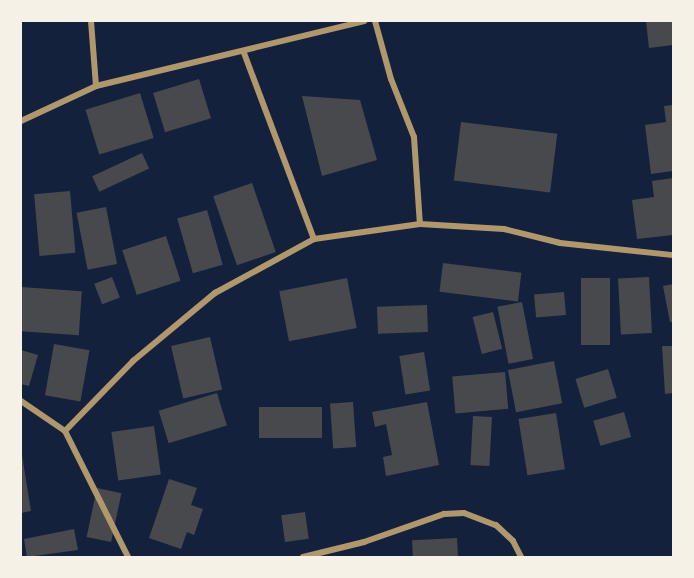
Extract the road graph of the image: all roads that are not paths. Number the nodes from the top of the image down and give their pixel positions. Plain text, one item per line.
1 (91, 21) edge
2 (364, 21) edge
3 (375, 21) edge
4 (244, 53) junction
5 (96, 86) junction
6 (21, 121) edge
7 (420, 224) junction
8 (314, 239) junction
9 (673, 255) edge
10 (21, 401) edge
11 (65, 431) junction
12 (128, 557) edge
13 (303, 557) edge
14 (521, 557) edge

1 - 5 street
2 - 4 street
3 - 7 street
4 - 5 street
4 - 8 street
5 - 6 street
7 - 8 street
7 - 9 street
8 - 11 street
10 - 11 street
11 - 12 street
13 - 14 street

